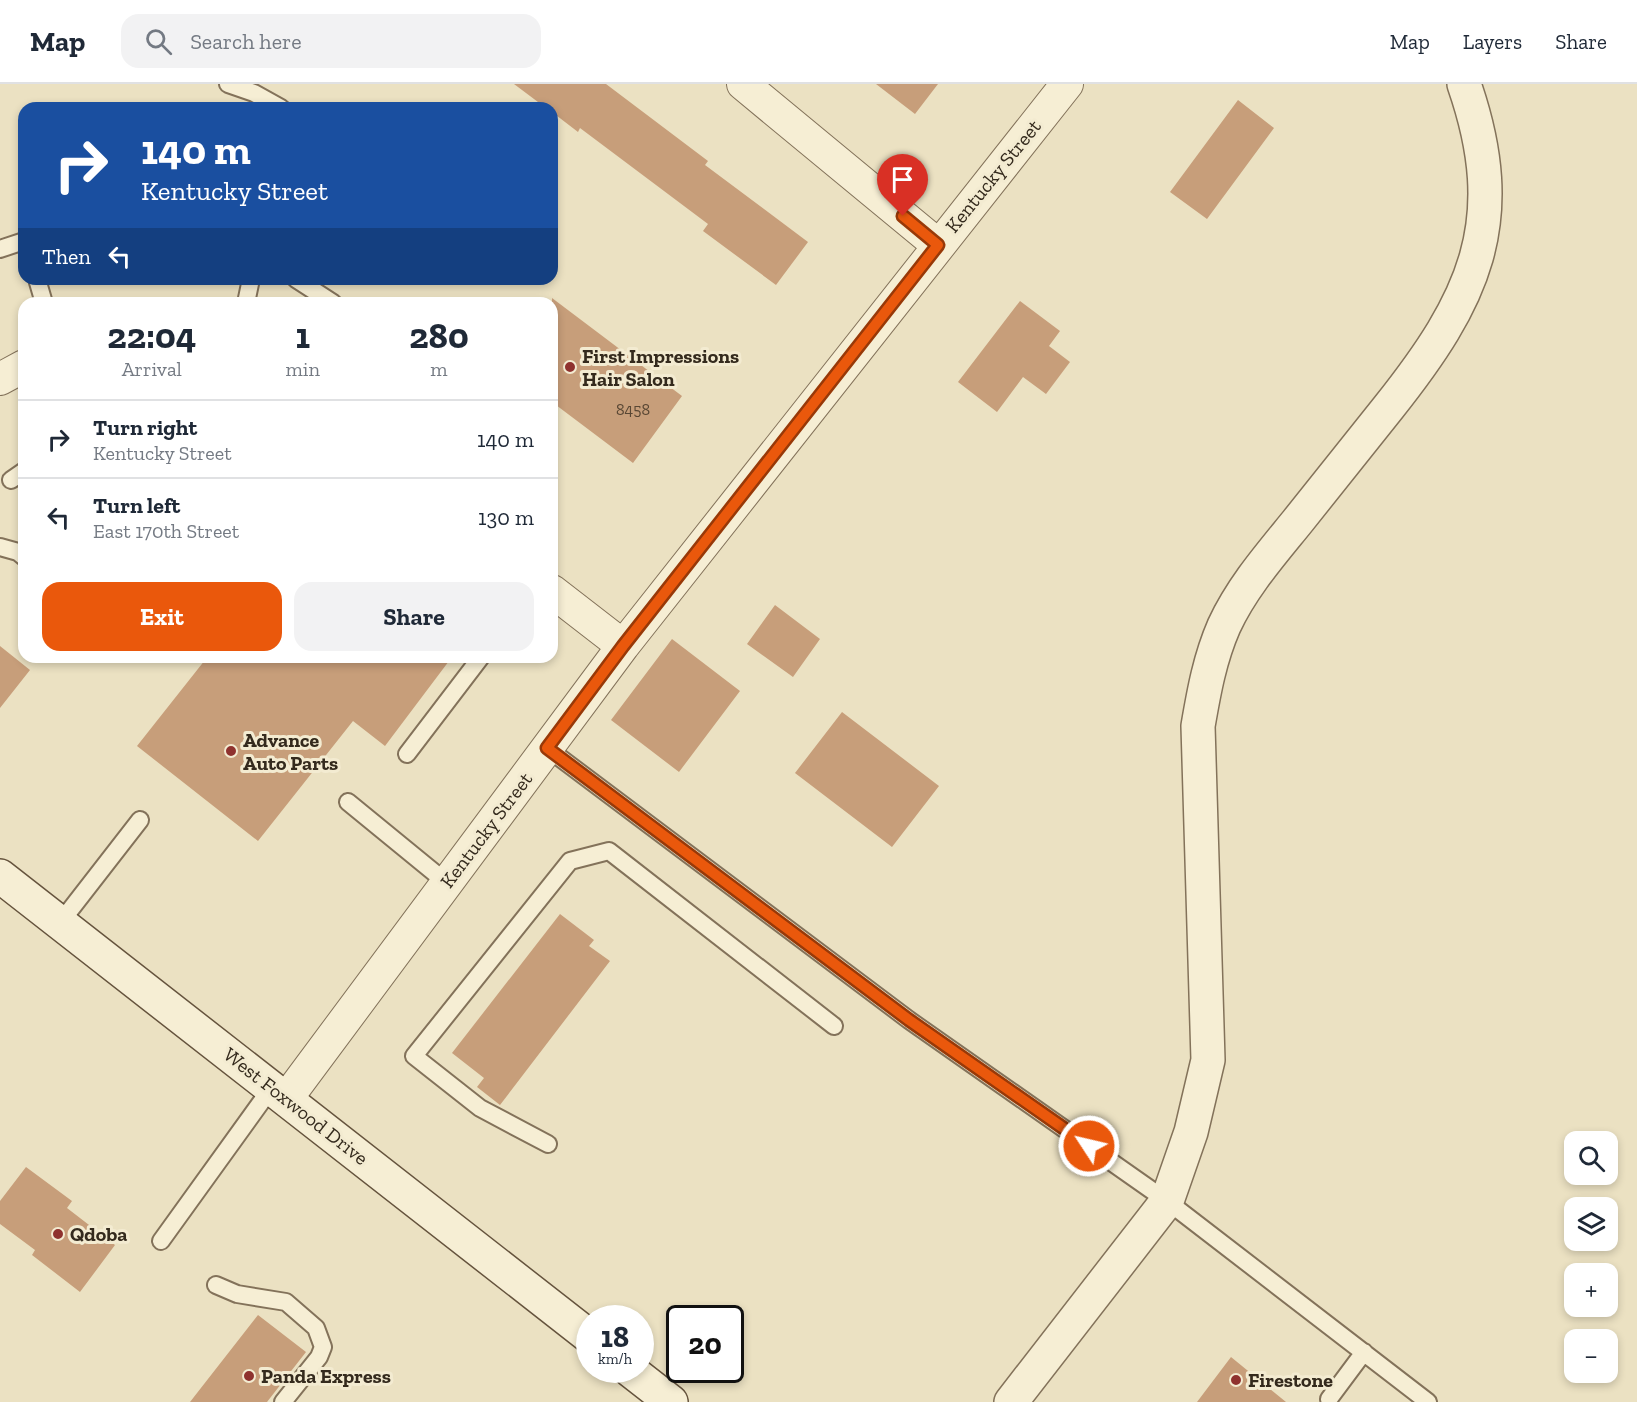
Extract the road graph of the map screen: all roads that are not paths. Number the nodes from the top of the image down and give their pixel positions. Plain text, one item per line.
1 (228, 84) edge
2 (743, 84) edge
3 (1067, 84) edge
4 (1464, 84) edge
5 (270, 102) edge
6 (18, 243) edge
7 (938, 245) junction
8 (0, 249) edge
9 (305, 285) edge
10 (324, 297) edge
11 (18, 369) edge
12 (0, 379) edge
13 (0, 547) edge
14 (18, 552) edge
15 (558, 596) edge
16 (623, 646) junction
17 (476, 663) edge
18 (547, 748) junction
19 (407, 754) dead end
20 (348, 802) dead end
21 (140, 820) dead end
22 (0, 876) edge
23 (447, 883) junction
24 (60, 923) junction
25 (834, 1026) dead end
26 (280, 1093) junction
27 (548, 1144) dead end
28 (1167, 1201) junction
29 (161, 1241) dead end
30 (216, 1285) dead end
31 (576, 1326) edge
32 (1364, 1352) junction
33 (647, 1383) edge
34 (1329, 1399) dead end
35 (283, 1402) edge
36 (671, 1402) edge
37 (1011, 1402) edge
38 (1428, 1402) edge

1 - 5 lane
2 - 7 street
3 - 7 street, Kentucky Street
4 - 28 street
6 - 8 lane
7 - 16 street, Kentucky Street
9 - 10 lane
11 - 12 street
13 - 14 lane
15 - 16 street
16 - 18 street, Kentucky Street
17 - 19 lane
18 - 23 street, Kentucky Street
18 - 28 lane
20 - 23 lane
21 - 24 lane
22 - 24 street, West Foxwood Drive
23 - 26 street, Kentucky Street
24 - 26 street, West Foxwood Drive
25 - 27 lane
26 - 29 lane
26 - 31 street, West Foxwood Drive
28 - 32 lane
28 - 37 street
30 - 35 lane
32 - 34 lane
32 - 38 lane
33 - 36 street

